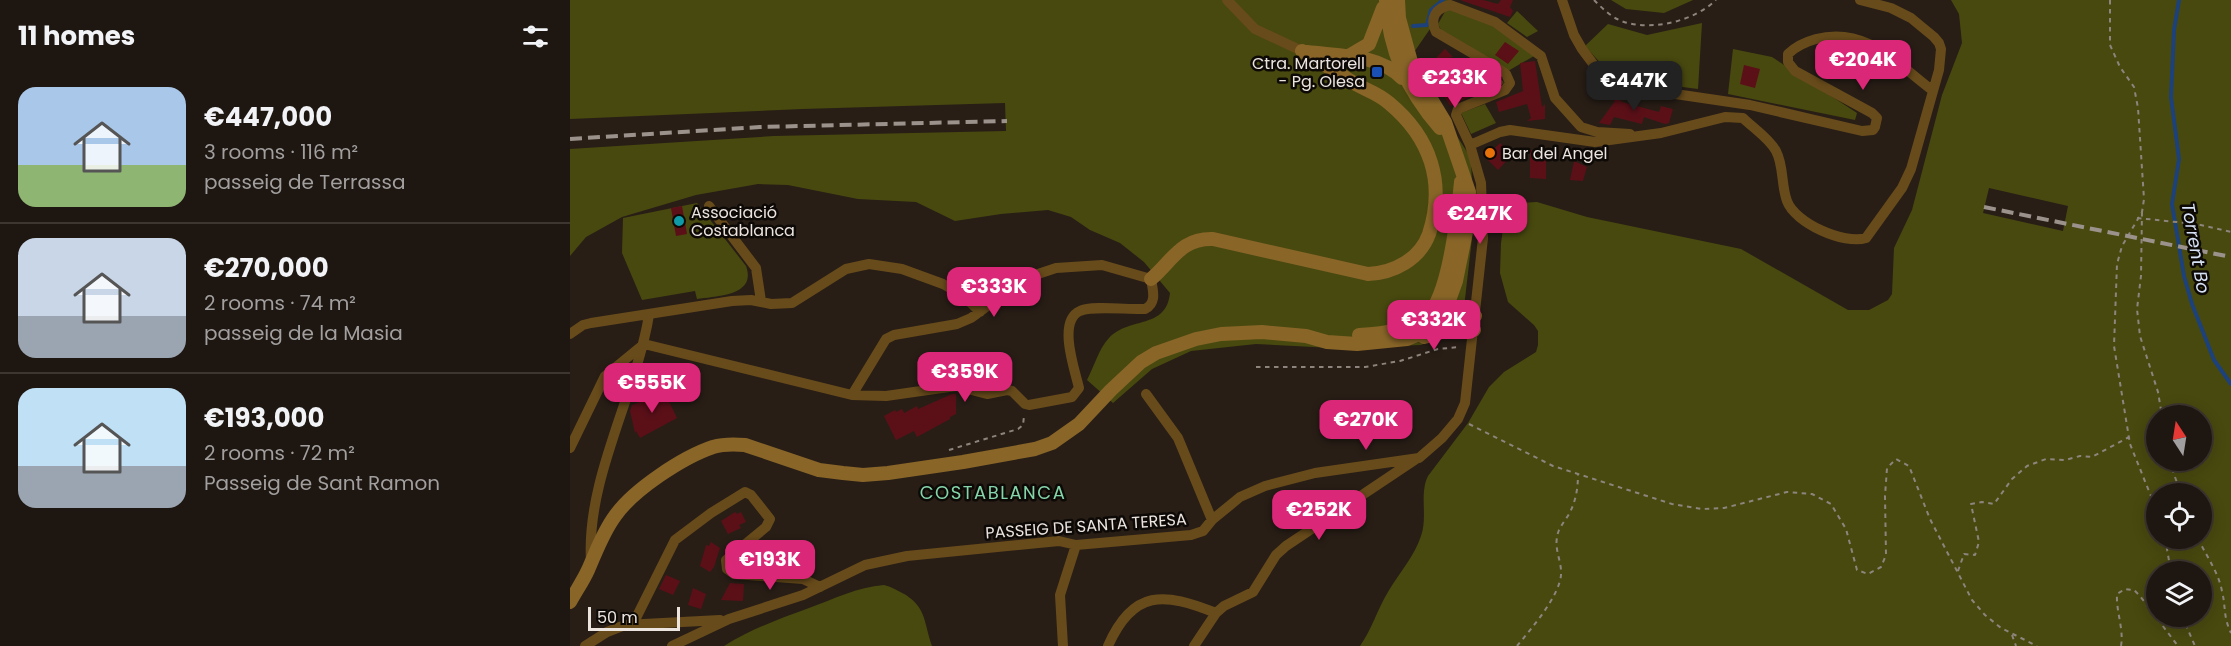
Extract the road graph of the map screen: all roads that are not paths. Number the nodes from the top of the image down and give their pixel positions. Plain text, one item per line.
1 (1227, 0) edge
2 (1390, 0) edge
3 (1562, 0) edge
4 (1860, 0) edge
5 (1398, 18) junction
6 (1369, 44) junction
7 (1392, 46) junction
8 (1302, 51) junction
9 (1347, 57) junction
10 (1481, 58) junction
11 (1376, 60) junction
12 (1452, 62) dead end
13 (1413, 69) junction
14 (1341, 74) junction
15 (1407, 83) junction
16 (1932, 90) junction
17 (1750, 105) junction
18 (1743, 118) junction
19 (1647, 135) junction
20 (1451, 141) junction
21 (1470, 145) junction
22 (1462, 171) junction
23 (709, 206) dead end
24 (1447, 270) junction
25 (1151, 279) junction
26 (760, 301) junction
27 (980, 312) junction
28 (1444, 314) junction
29 (649, 315) junction
30 (1414, 323) junction
31 (1474, 323) junction
32 (1456, 328) junction
33 (570, 334) edge
34 (1306, 336) junction
35 (1407, 339) junction
36 (644, 344) junction
37 (852, 394) junction
38 (1146, 394) dead end
39 (570, 448) edge
40 (1419, 458) junction
41 (1212, 520) junction
42 (1076, 544) junction
43 (591, 562) junction
44 (820, 587) junction
45 (570, 602) edge
46 (1216, 613) junction
47 (729, 619) junction
48 (633, 624) junction
49 (585, 646) edge
50 (672, 646) edge
51 (1063, 646) edge
52 (1108, 646) edge
53 (1194, 646) edge

1 - 8 street
2 - 5 main road
2 - 6 main road
2 - 7 main road
3 - 17 street
4 - 16 street
5 - 7 main road
5 - 13 main road
6 - 7 main road
6 - 9 main road
7 - 11 main road
7 - 13 main road
7 - 15 main road
8 - 9 main road
8 - 14 main road
9 - 11 main road
9 - 14 main road
10 - 12 lane
10 - 19 street
10 - 21 street
11 - 15 main road
13 - 20 main road
14 - 25 main road
15 - 20 main road
16 - 17 street
16 - 18 street
17 - 18 street
18 - 19 street
19 - 21 street
20 - 22 main road
21 - 31 street
22 - 24 main road
22 - 28 main road
23 - 26 street
24 - 28 main road
24 - 30 main road
25 - 27 street
25 - 37 street
26 - 27 street
26 - 29 street
27 - 37 street
28 - 30 main road
28 - 31 main road
28 - 32 main road
28 - 35 main road
29 - 33 street
29 - 36 street
30 - 34 main road
31 - 32 main road
31 - 40 street
32 - 35 main road
34 - 35 main road
34 - 43 main road
36 - 37 street
36 - 39 street
36 - 43 street
38 - 41 street, PASSEIG DE SANTA TERESA
40 - 41 street
40 - 46 street
41 - 42 street, PASSEIG DE SANTA TERESA
42 - 44 street, PASSEIG DE SANTA TERESA
42 - 51 street
43 - 45 main road
44 - 47 street, PASSEIG DE SANTA TERESA
44 - 48 street
46 - 52 street
46 - 53 street
47 - 48 street
47 - 50 street
48 - 49 street

